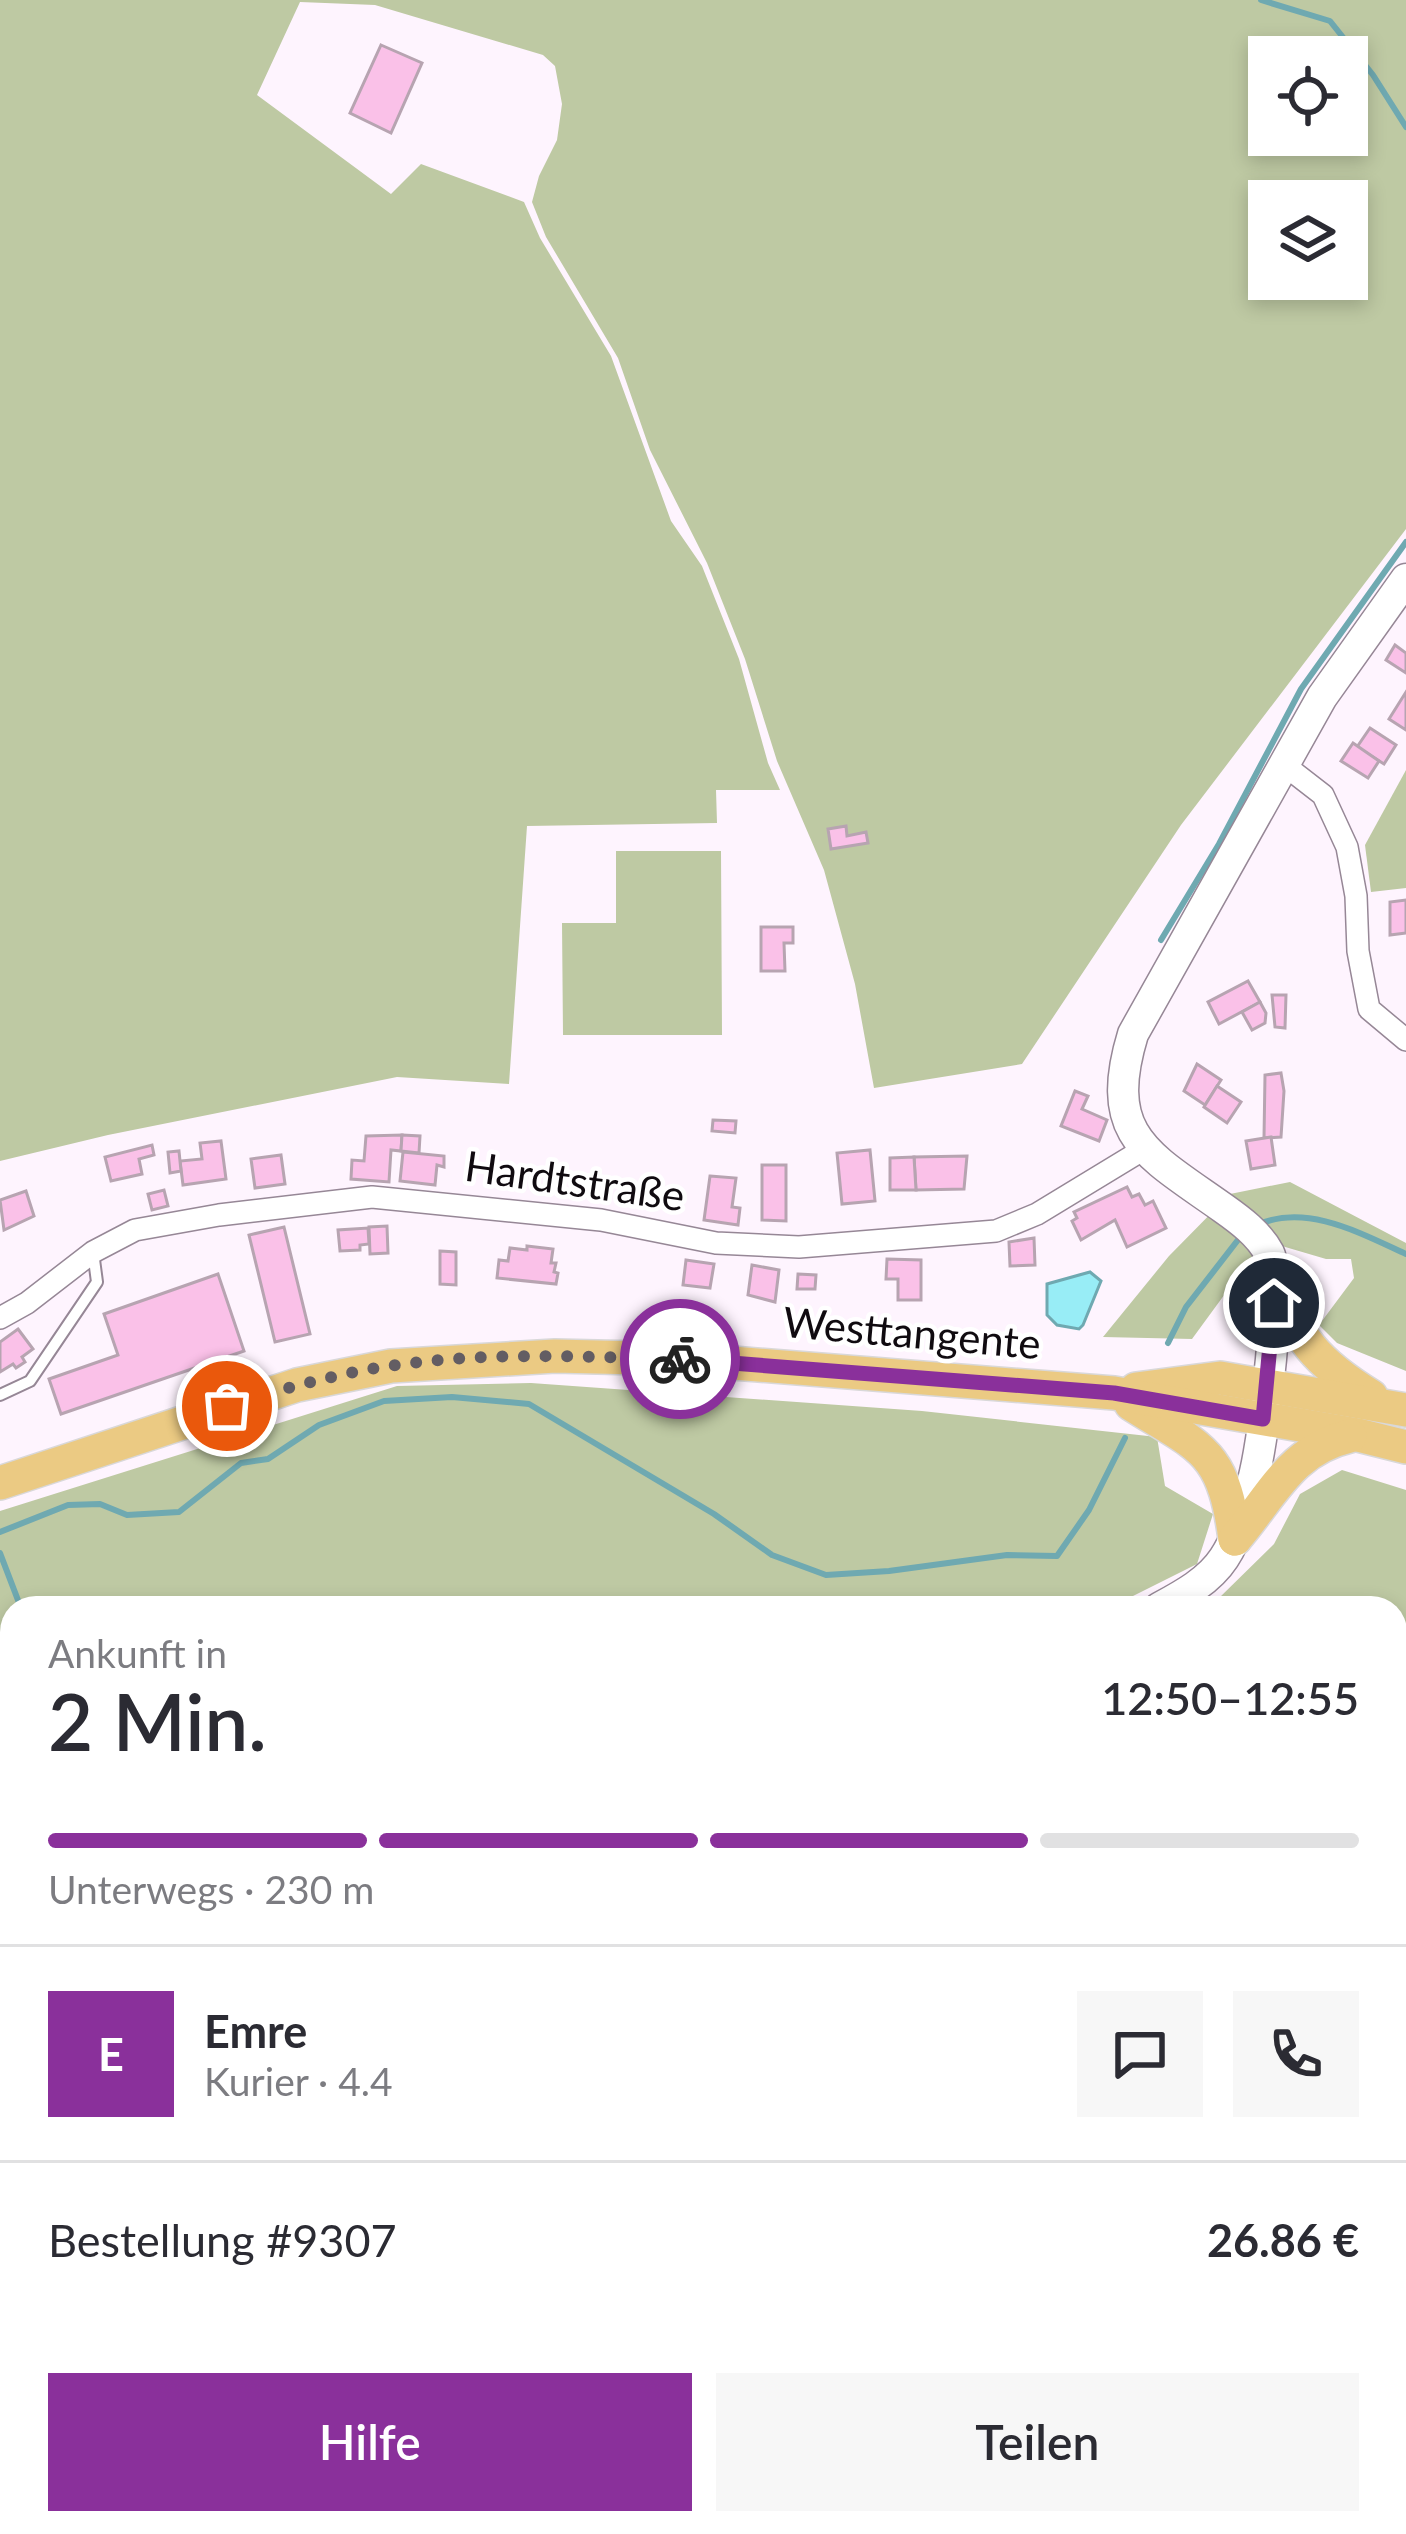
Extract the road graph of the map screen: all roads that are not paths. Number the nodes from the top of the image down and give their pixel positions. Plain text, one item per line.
1 (1406, 579) edge
2 (1283, 764) junction
3 (1406, 1040) edge
4 (1144, 1149) junction
5 (93, 1252) junction
6 (1275, 1278) junction
7 (0, 1318) edge
8 (1266, 1383) junction
9 (1114, 1393) junction
10 (0, 1395) edge
11 (1395, 1407) edge
12 (1263, 1419) junction
13 (1358, 1435) junction
14 (1406, 1447) edge
15 (0, 1483) edge
16 (1235, 1540) junction
17 (1180, 1596) edge

1 - 2 street
2 - 3 street
2 - 4 street
4 - 5 street, Hardtstraße
4 - 6 street
5 - 7 street, Hardtstraße
5 - 10 lane
6 - 8 street
6 - 11 main road
8 - 9 main road, Westtangente
8 - 11 main road, Westtangente
8 - 12 street
9 - 12 main road, Westtangente
9 - 15 main road, Westtangente
9 - 16 main road
12 - 13 main road, Westtangente
12 - 16 street
13 - 14 main road, Westtangente
13 - 16 main road
16 - 17 street

